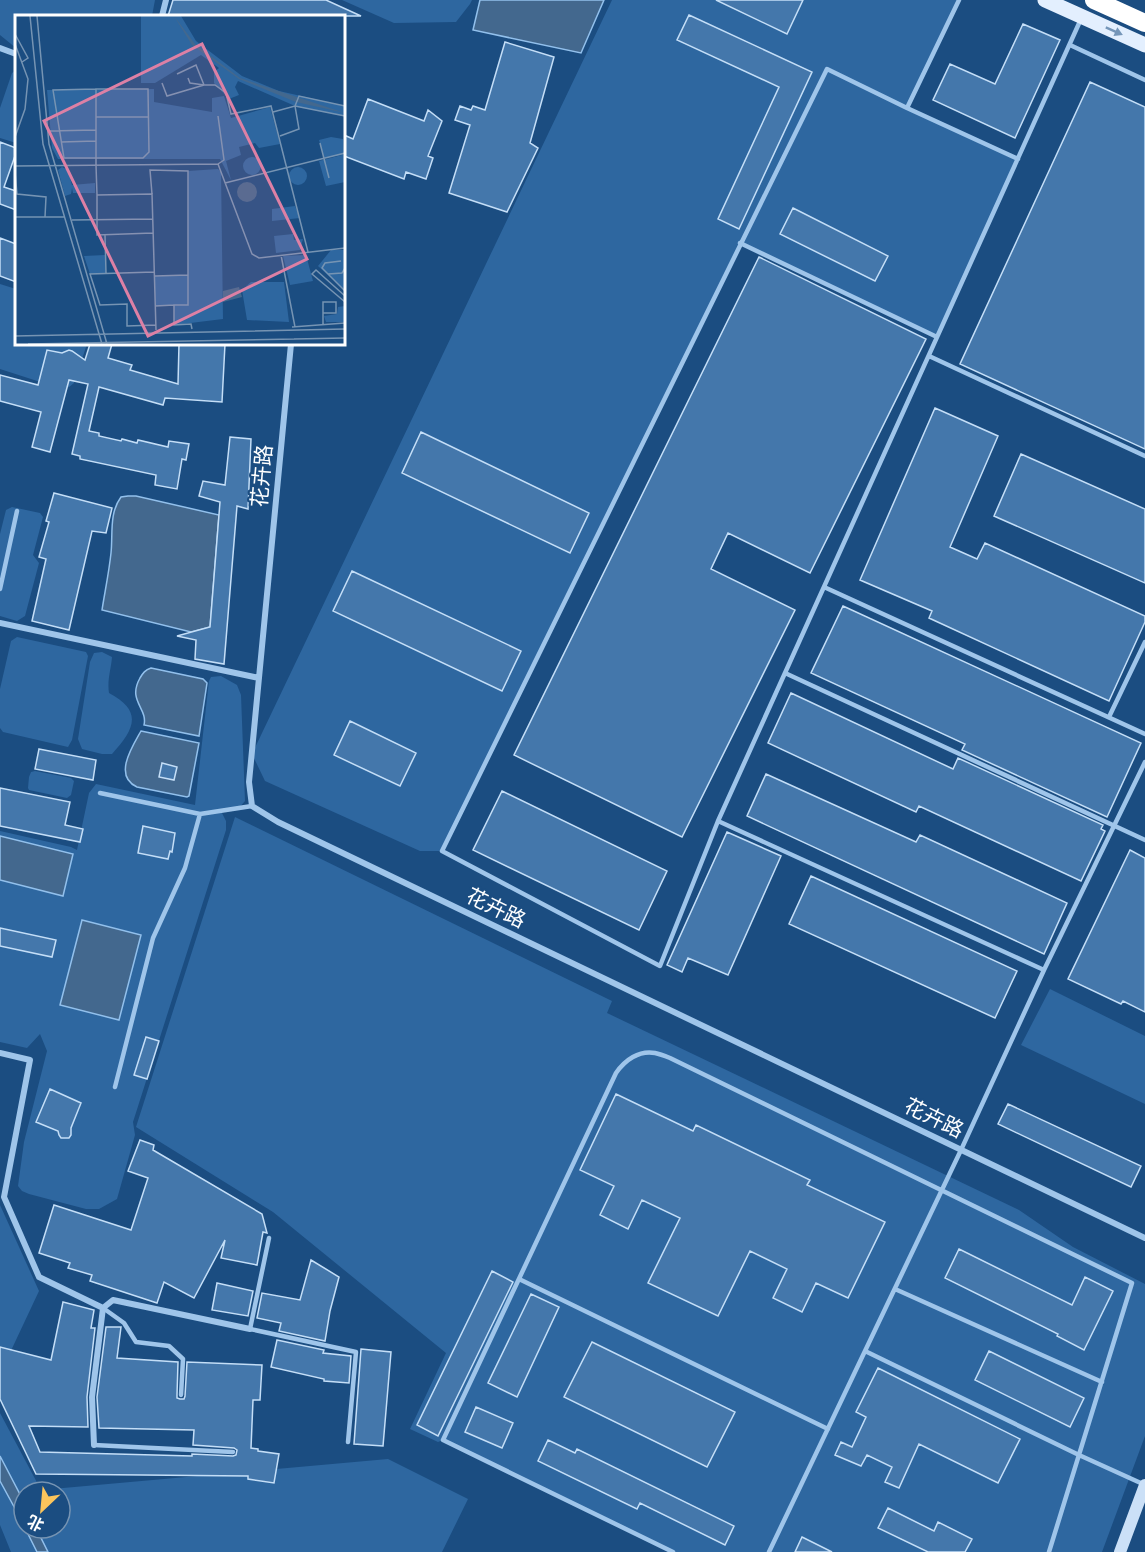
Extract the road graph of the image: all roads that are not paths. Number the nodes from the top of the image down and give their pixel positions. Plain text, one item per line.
1 (166, 0) edge
2 (959, 0) edge
3 (1045, 0) edge
4 (1094, 0) edge
5 (162, 15) edge
6 (1082, 16) junction
7 (1145, 23) edge
8 (1070, 45) junction
9 (1145, 45) edge
10 (0, 48) edge
11 (15, 54) edge
12 (1145, 80) edge
13 (907, 108) junction
14 (1018, 159) junction
15 (740, 243) junction
16 (937, 337) junction
17 (291, 345) edge
18 (929, 356) junction
19 (1145, 456) edge
20 (17, 511) dead end
21 (824, 587) junction
22 (0, 589) edge
23 (0, 622) edge
24 (1145, 642) edge
25 (785, 673) junction
26 (259, 678) junction
27 (1109, 717) junction
28 (1145, 734) edge
29 (1145, 762) edge
30 (100, 793) dead end
31 (252, 807) junction
32 (200, 814) junction
33 (718, 821) junction
34 (1114, 825) junction
35 (1145, 840) edge
36 (1044, 970) junction
37 (0, 1053) edge
38 (116, 1087) dead end
39 (961, 1150) junction
40 (941, 1191) junction
41 (268, 1238) dead end
42 (1145, 1238) edge
43 (519, 1279) junction
44 (894, 1289) junction
45 (103, 1308) junction
46 (250, 1329) junction
47 (865, 1351) junction
48 (1102, 1382) junction
49 (181, 1395) dead end
50 (828, 1429) junction
51 (348, 1442) dead end
52 (94, 1445) joint
53 (232, 1452) dead end
54 (1079, 1455) junction
55 (1145, 1485) edge
56 (673, 1552) edge
57 (769, 1552) edge
58 (1049, 1552) edge
59 (1120, 1552) edge

1 - 5 street
2 - 13 lane
3 - 6 main road
4 - 7 highway
6 - 8 lane
6 -> 9 main road
8 - 12 lane
8 - 14 lane
10 - 11 street
13 - 14 lane
13 - 15 lane
14 - 16 lane
15 - 16 lane
15 - 33 lane
16 - 18 lane
17 - 26 street, 花卉路
18 - 19 lane
18 - 21 lane
20 - 22 lane
21 - 25 lane
21 - 27 lane
23 - 26 street
24 - 27 lane
25 - 33 lane
25 - 34 lane
26 - 31 street, 花卉路
27 - 28 lane
29 - 34 lane
30 - 32 lane
31 - 32 lane
31 - 39 street, 花卉路
32 - 38 lane
33 - 36 lane
34 - 35 lane
34 - 36 lane
36 - 39 lane
37 - 45 street
39 - 40 lane
39 - 42 street, 花卉路
40 - 43 lane
40 - 44 lane
40 - 48 lane
41 - 46 lane
43 - 50 lane
43 - 56 lane
44 - 47 lane
44 - 48 lane
45 - 46 street
45 - 49 lane
45 - 52 street
46 - 51 lane
47 - 50 lane
47 - 54 lane
48 - 54 lane
50 - 57 lane
52 - 53 lane
54 - 55 lane
54 - 58 lane
55 - 59 main road

